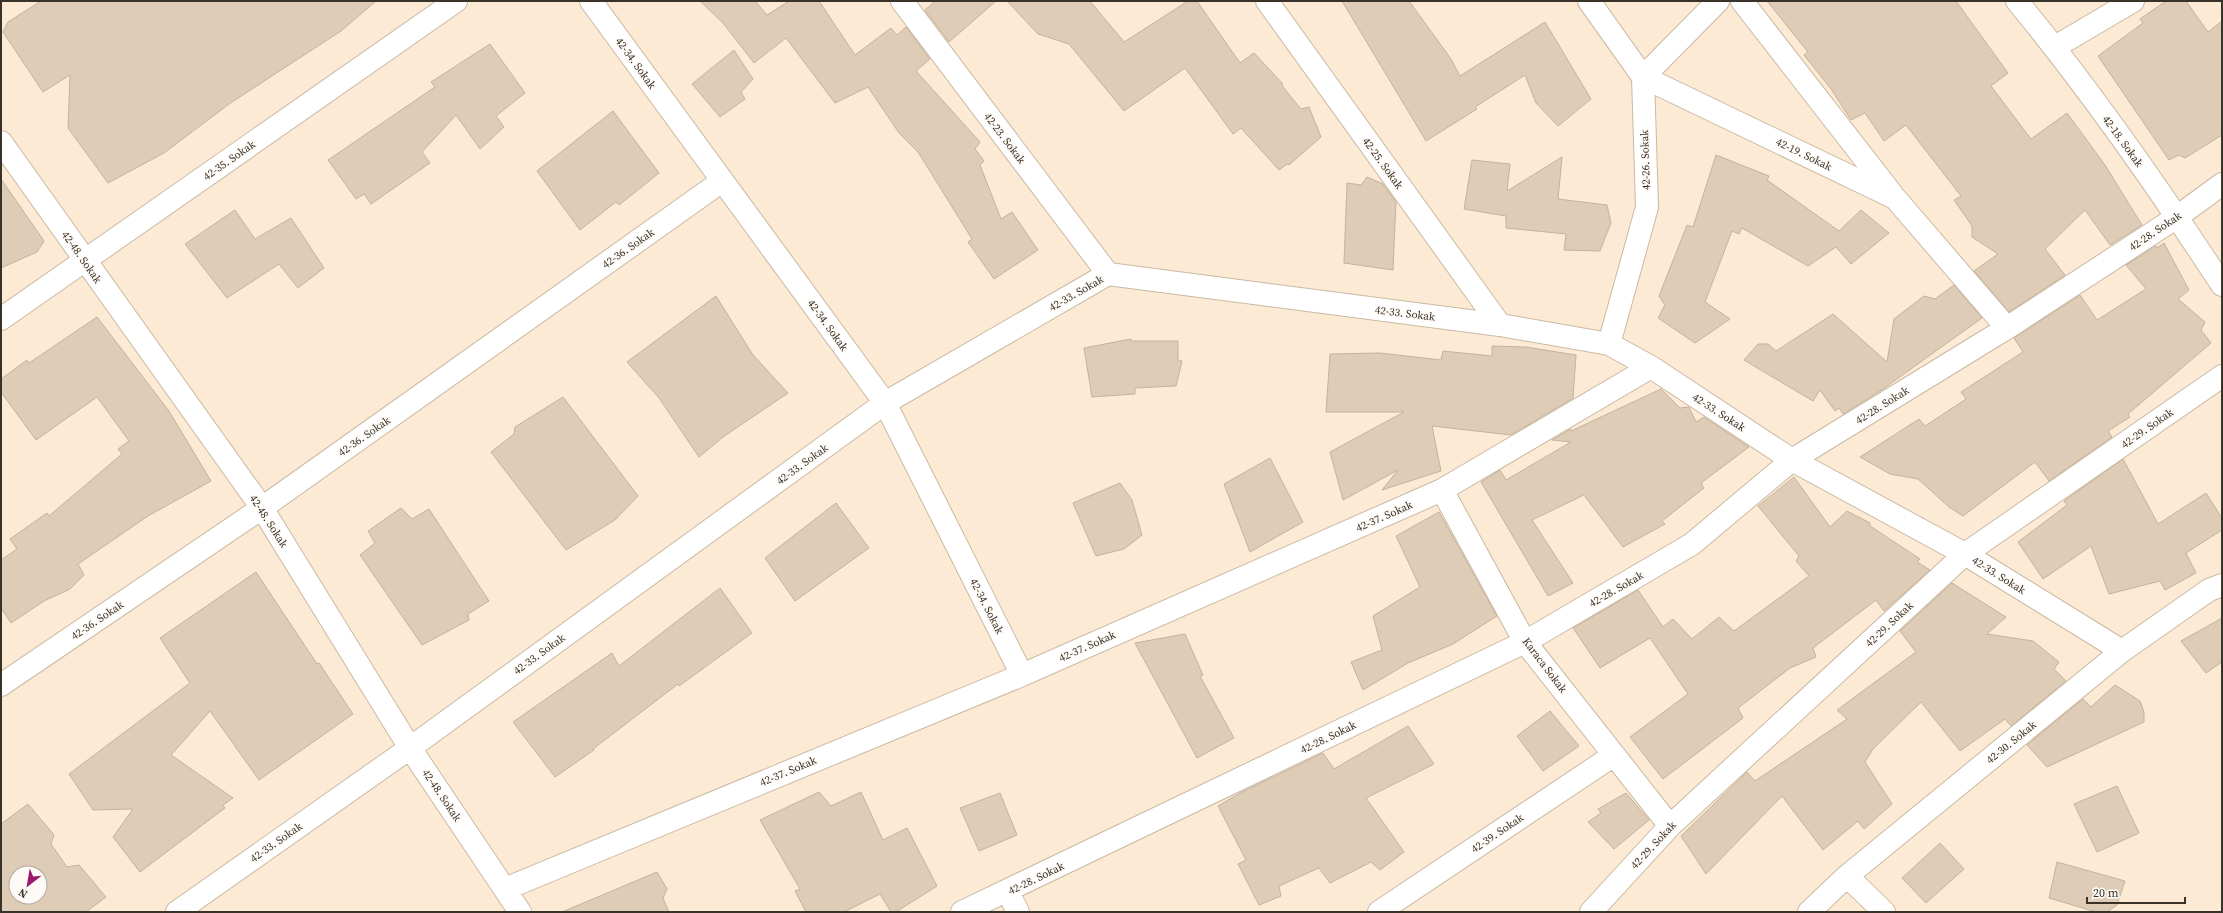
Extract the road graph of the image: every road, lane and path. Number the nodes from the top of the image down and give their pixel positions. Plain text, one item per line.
1 (456, 1) edge
2 (591, 1) edge
3 (902, 1) edge
4 (1267, 1) edge
5 (1589, 1) edge
6 (1718, 1) edge
7 (1742, 1) edge
8 (2017, 1) edge
9 (2133, 1) edge
10 (2055, 47) junction
11 (1643, 77) junction
12 (1, 142) edge
13 (722, 181) junction
14 (2222, 184) edge
15 (1895, 198) junction
16 (2178, 216) junction
17 (84, 261) junction
18 (1108, 274) junction
19 (2222, 285) edge
20 (1, 319) edge
21 (1500, 325) junction
22 (2007, 328) junction
23 (1609, 344) junction
24 (1652, 367) junction
25 (2222, 376) edge
26 (885, 403) junction
27 (1792, 460) junction
28 (1442, 490) junction
29 (262, 508) junction
30 (1965, 554) junction
31 (2222, 585) edge
32 (1525, 642) junction
33 (2122, 651) junction
34 (1022, 674) junction
35 (1, 685) edge
36 (410, 748) junction
37 (1614, 755) junction
38 (1670, 826) junction
39 (1848, 876) junction
40 (505, 889) junction
41 (1008, 892) junction
42 (177, 912) edge
43 (520, 912) edge
44 (962, 912) edge
45 (1018, 912) edge
46 (1379, 912) edge
47 (1591, 912) edge
48 (1810, 912) edge
49 (1884, 912) edge

1 - 17 street, 42-35. Sokak
2 - 13 street, 42-34. Sokak
3 - 18 street, 42-23. Sokak
4 - 21 street, 42-25. Sokak
5 - 11 street, 42-19. Sokak
6 - 11 street
7 - 15 street
8 - 10 street, 42-18. Sokak
9 - 10 street
10 - 16 street, 42-18. Sokak
11 - 15 street, 42-19. Sokak
11 - 23 street, 42-26. Sokak
12 - 17 street, 42-48. Sokak
13 - 26 street, 42-34. Sokak
13 - 29 street, 42-36. Sokak
14 - 16 street, 42-28. Sokak
15 - 22 street, 42-19. Sokak
16 - 19 street, 42-18. Sokak
16 - 22 street, 42-28. Sokak
17 - 20 street, 42-35. Sokak
17 - 29 street, 42-48. Sokak
18 - 21 street, 42-33. Sokak
18 - 26 street, 42-33. Sokak
21 - 23 street, 42-33. Sokak
22 - 27 street, 42-28. Sokak
23 - 24 street, 42-33. Sokak
24 - 27 street, 42-33. Sokak
24 - 28 street, 42-37. Sokak
25 - 30 street, 42-29. Sokak
26 - 34 street, 42-34. Sokak
26 - 36 street, 42-33. Sokak
27 - 30 street, 42-33. Sokak
27 - 32 street, 42-28. Sokak
28 - 32 street, Karaca Sokak
28 - 34 street, 42-37. Sokak
29 - 35 street, 42-36. Sokak
29 - 36 street, 42-48. Sokak
30 - 33 street, 42-33. Sokak
30 - 38 street, 42-29. Sokak
31 - 33 street, 42-30. Sokak
32 - 37 street, Karaca Sokak
32 - 41 street, 42-28. Sokak
33 - 39 street, 42-30. Sokak
34 - 40 street, 42-37. Sokak
36 - 40 street, 42-48. Sokak
36 - 42 street, 42-33. Sokak
37 - 38 street, Karaca Sokak
37 - 46 street, 42-39. Sokak
38 - 47 street, 42-29. Sokak
39 - 48 street, 42-30. Sokak
39 - 49 street
40 - 43 street, 42-48. Sokak
41 - 44 street, 42-28. Sokak
41 - 45 street

